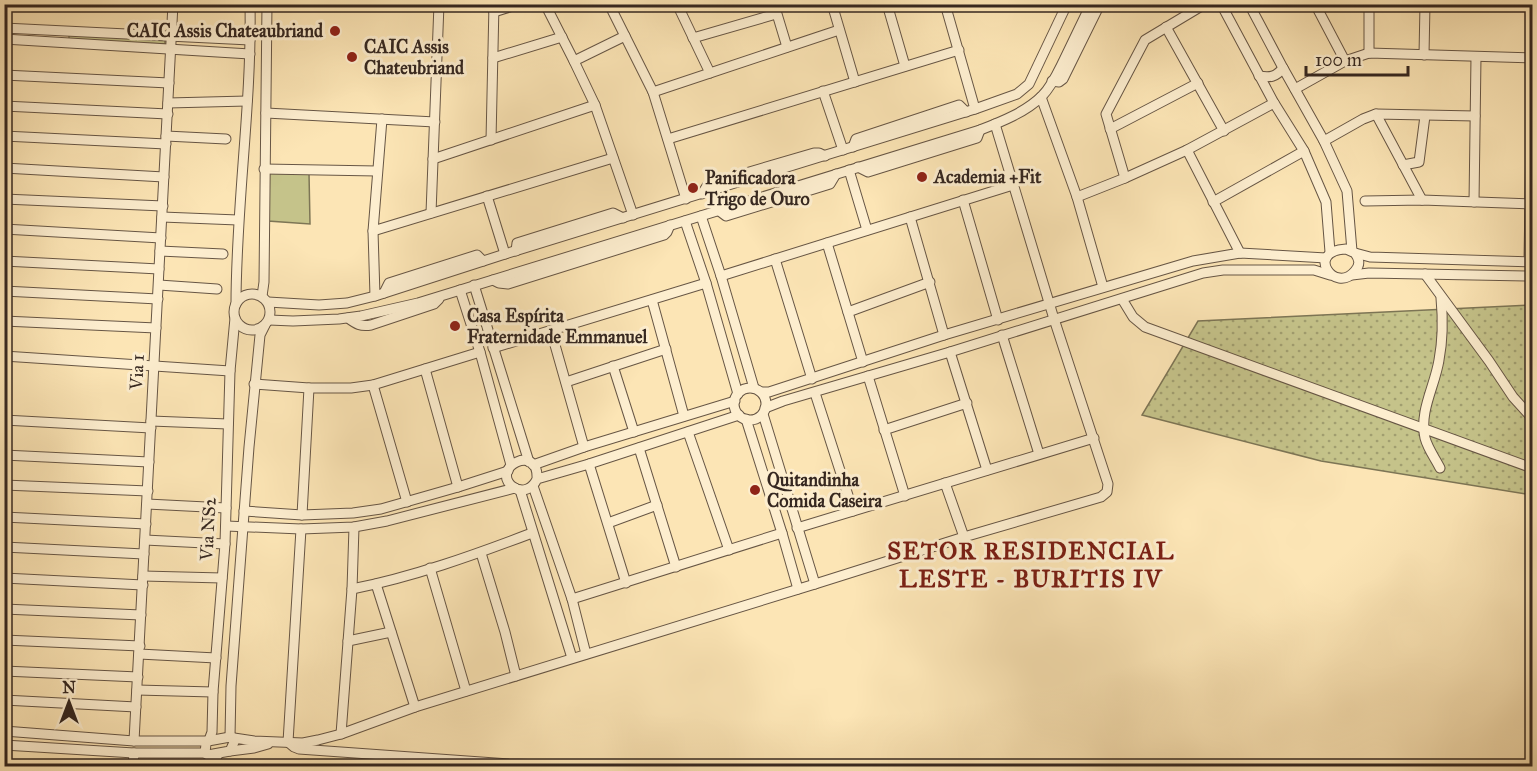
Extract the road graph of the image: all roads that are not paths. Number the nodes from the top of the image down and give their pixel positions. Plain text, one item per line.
1 (173, 4) edge
2 (250, 4) edge
3 (267, 4) edge
4 (439, 4) edge
5 (519, 4) edge
6 (545, 4) edge
7 (609, 4) edge
8 (677, 4) edge
9 (832, 4) edge
10 (886, 4) edge
11 (945, 4) edge
12 (1067, 4) edge
13 (1090, 4) edge
14 (1100, 4) edge
15 (1205, 4) edge
16 (1221, 4) edge
17 (1249, 4) edge
18 (1316, 4) edge
19 (1369, 4) edge
20 (1425, 4) edge
21 (494, 8) edge
22 (775, 9) edge
23 (1166, 27) junction
24 (4, 28) edge
25 (45, 30) junction
26 (839, 30) junction
27 (65, 32) junction
28 (625, 36) junction
29 (172, 37) junction
30 (562, 37) junction
31 (693, 38) junction
32 (4, 39) edge
33 (232, 40) junction
34 (250, 40) junction
35 (46, 41) junction
36 (63, 42) junction
37 (787, 47) junction
38 (171, 50) junction
39 (958, 50) junction
40 (232, 53) junction
41 (1369, 53) junction
42 (250, 54) junction
43 (1424, 55) junction
44 (1476, 57) junction
45 (493, 58) junction
46 (1533, 58) edge
47 (574, 61) junction
48 (1345, 61) junction
49 (905, 66) junction
50 (1283, 68) junction
51 (1533, 71) edge
52 (710, 73) junction
53 (4, 75) edge
54 (1259, 76) junction
55 (1052, 81) junction
56 (855, 82) junction
57 (169, 83) junction
58 (1197, 83) junction
59 (1294, 89) junction
60 (823, 91) junction
61 (653, 92) junction
62 (1041, 97) junction
63 (247, 101) junction
64 (168, 103) junction
65 (1274, 103) junction
66 (4, 105) edge
67 (595, 105) junction
68 (970, 111) junction
69 (266, 113) junction
70 (168, 114) junction
71 (1376, 114) junction
72 (1425, 116) junction
73 (1475, 116) junction
74 (381, 119) junction
75 (435, 122) junction
76 (246, 124) junction
77 (265, 124) junction
78 (995, 124) junction
79 (1110, 129) junction
80 (980, 130) junction
81 (1224, 131) junction
82 (4, 136) edge
83 (245, 136) junction
84 (265, 136) junction
85 (885, 137) junction
86 (226, 139) dead end
87 (668, 139) junction
88 (166, 140) junction
89 (491, 140) junction
90 (1324, 141) junction
91 (853, 147) junction
92 (843, 150) junction
93 (1186, 150) junction
94 (1304, 151) junction
95 (825, 156) junction
96 (892, 157) junction
97 (613, 158) junction
98 (433, 159) junction
99 (1403, 165) junction
100 (4, 168) edge
101 (854, 168) junction
102 (264, 169) junction
103 (377, 171) junction
104 (765, 174) junction
105 (836, 174) junction
106 (164, 177) junction
107 (1125, 178) junction
108 (1013, 185) junction
109 (771, 193) junction
110 (702, 194) junction
111 (487, 196) junction
112 (1077, 197) junction
113 (686, 198) junction
114 (4, 199) edge
115 (963, 200) junction
116 (1422, 200) junction
117 (1365, 201) dead end
118 (1213, 202) junction
119 (1474, 202) junction
120 (1530, 204) junction
121 (163, 206) junction
122 (718, 210) junction
123 (431, 213) junction
124 (628, 216) junction
125 (701, 216) junction
126 (162, 217) junction
127 (910, 217) junction
128 (238, 220) junction
129 (686, 221) junction
130 (670, 225) junction
131 (4, 229) edge
132 (867, 230) junction
133 (373, 231) junction
134 (567, 235) junction
135 (161, 238) junction
136 (827, 243) junction
137 (160, 251) junction
138 (516, 251) junction
139 (1354, 252) junction
140 (223, 254) dead end
141 (505, 254) junction
142 (1240, 254) junction
143 (574, 255) junction
144 (1328, 255) junction
145 (775, 259) junction
146 (4, 261) edge
147 (1531, 262) edge
148 (159, 269) junction
149 (1330, 274) junction
150 (1352, 274) junction
151 (1425, 274) junction
152 (721, 276) junction
153 (1533, 276) edge
154 (493, 280) junction
155 (930, 282) junction
156 (706, 283) junction
157 (159, 285) junction
158 (474, 285) junction
159 (1103, 287) junction
160 (217, 289) dead end
161 (460, 290) junction
162 (4, 291) edge
163 (380, 295) junction
164 (1441, 296) junction
165 (158, 299) junction
166 (265, 299) junction
167 (1122, 299) junction
168 (652, 300) junction
169 (236, 304) junction
170 (1050, 304) junction
171 (848, 312) junction
172 (235, 318) junction
173 (1054, 319) junction
174 (998, 320) junction
175 (4, 321) edge
176 (267, 323) junction
177 (156, 328) junction
178 (551, 331) junction
179 (944, 335) junction
180 (1002, 335) junction
181 (493, 348) junction
182 (666, 349) junction
183 (480, 352) junction
184 (950, 352) junction
185 (4, 356) edge
186 (863, 363) junction
187 (154, 365) junction
188 (613, 366) junction
189 (425, 369) junction
190 (230, 371) junction
191 (868, 376) junction
192 (812, 379) junction
193 (566, 382) junction
194 (254, 384) junction
195 (372, 385) junction
196 (309, 388) junction
197 (757, 390) junction
198 (815, 393) junction
199 (737, 397) junction
200 (967, 403) junction
201 (764, 411) junction
202 (684, 416) junction
203 (743, 417) junction
204 (1533, 418) edge
205 (4, 420) edge
206 (228, 424) junction
207 (151, 425) junction
208 (1425, 429) junction
209 (884, 430) junction
210 (634, 432) junction
211 (688, 432) junction
212 (1094, 438) junction
213 (584, 447) junction
214 (639, 448) junction
215 (1039, 454) junction
216 (4, 455) edge
217 (149, 462) junction
218 (531, 463) junction
219 (589, 464) junction
220 (509, 468) junction
221 (1440, 468) dead end
222 (1533, 468) edge
223 (987, 470) junction
224 (535, 482) junction
225 (945, 483) junction
226 (4, 485) edge
227 (458, 487) junction
228 (518, 489) junction
229 (148, 491) junction
230 (905, 496) junction
231 (406, 502) junction
232 (147, 504) junction
233 (657, 505) junction
234 (226, 508) junction
235 (244, 511) junction
236 (853, 511) junction
237 (302, 515) junction
238 (4, 517) edge
239 (608, 523) junction
240 (146, 524) junction
241 (226, 526) junction
242 (243, 526) junction
243 (354, 527) junction
244 (797, 528) junction
245 (301, 529) junction
246 (532, 533) junction
247 (783, 533) junction
248 (964, 537) junction
249 (145, 540) junction
250 (225, 544) junction
251 (4, 547) edge
252 (729, 550) junction
253 (480, 553) junction
254 (144, 554) junction
255 (676, 567) junction
256 (430, 568) junction
257 (4, 578) edge
258 (222, 578) junction
259 (143, 581) junction
260 (626, 582) junction
261 (376, 584) junction
262 (815, 584) junction
263 (352, 589) junction
264 (798, 589) junction
265 (572, 599) junction
266 (4, 609) edge
267 (141, 615) junction
268 (391, 632) junction
269 (4, 639) edge
270 (348, 641) junction
271 (139, 650) junction
272 (586, 654) junction
273 (216, 658) junction
274 (572, 658) junction
275 (4, 671) edge
276 (516, 676) junction
277 (138, 677) junction
278 (137, 690) junction
279 (466, 691) junction
280 (213, 692) junction
281 (4, 700) edge
282 (136, 707) junction
283 (415, 707) junction
284 (5, 731) edge
285 (28, 732) junction
286 (341, 734) junction
287 (232, 737) junction
288 (134, 741) junction
289 (208, 741) junction
290 (276, 741) junction
291 (288, 742) junction
292 (4, 744) edge
293 (24, 747) junction
294 (230, 751) junction
295 (134, 753) junction
296 (206, 754) junction
297 (218, 754) junction
298 (380, 755) junction
299 (509, 765) edge
300 (133, 766) edge
301 (211, 766) edge
302 (379, 766) edge
303 (583, 766) edge

1 - 29 street, Via 1
2 - 34 street
3 - 69 street
4 - 75 street
5 - 21 street
6 - 30 street
7 - 28 street
8 - 31 street
9 - 26 street
10 - 49 street
11 - 39 street
12 - 68 street
13 - 55 street
14 - 55 street
15 - 23 street
16 - 54 street
17 - 50 street
18 - 48 street
19 - 41 street
20 - 43 street
21 - 45 street
22 - 31 street
22 - 37 street
23 - 58 street
23 - 79 street
24 - 25 street
25 - 27 street
25 - 35 street
26 - 37 street
26 - 56 street
27 - 29 street
27 - 36 street
28 - 47 street
28 - 61 street
29 - 33 street
29 - 38 street, Via 1
30 - 45 street
30 - 47 street
31 - 52 street
32 - 35 street
33 - 34 street
33 - 40 street
34 - 42 street
35 - 36 street
36 - 38 street
37 - 52 street
38 - 40 street
38 - 57 street, Via 1
39 - 49 street
39 - 68 street
40 - 42 street
41 - 43 street
41 - 48 street
42 - 63 street
43 - 44 street
44 - 46 street
44 - 73 street
45 - 89 street
47 - 67 street
48 - 59 street
49 - 56 street
50 - 54 street
50 - 59 street
51 - 120 street
52 - 61 street
53 - 57 street
54 - 65 street
55 - 62 street
56 - 60 street
57 - 64 street, Via 1
58 - 79 street
58 - 81 street
59 - 90 street
60 - 87 street
60 - 92 street
61 - 87 street
62 - 78 street
62 - 112 street
63 - 64 street
63 - 76 street
64 - 70 street, Via 1
65 - 81 street
65 - 94 street
66 - 70 street
67 - 89 street
67 - 97 street
68 - 85 street
68 - 91 street
69 - 74 street
69 - 77 street
70 - 88 street, Via 1
71 - 72 street
71 - 90 street
71 - 99 street
72 - 73 street
72 - 99 street
73 - 119 street
74 - 75 street
74 - 103 street
75 - 98 street
76 - 77 street
76 - 83 street
77 - 84 street
78 - 80 street
78 - 108 street
79 - 107 street
80 - 96 street
80 - 101 street
81 - 93 street
82 - 88 street
83 - 84 street
83 - 128 street
84 - 102 street
85 - 91 street
85 - 96 street
86 - 88 street
87 - 113 street
88 - 106 street, Via 1
89 - 98 street
90 - 139 street
91 - 92 street
92 - 95 street
93 - 107 street
93 - 118 street
94 - 118 street
94 - 144 street
95 - 104 street
95 - 110 street
96 - 101 street
97 - 111 street
97 - 124 street
98 - 123 street
99 - 116 street
100 - 106 street
101 - 105 street
101 - 132 street
102 - 103 street
102 - 166 street
103 - 133 street
104 - 109 street
104 - 110 street
105 - 109 street
105 - 122 street
106 - 121 street, Via 1
107 - 112 street
108 - 115 street
108 - 170 street
109 - 122 street
110 - 113 street
111 - 123 street
111 - 141 street
112 - 159 street
113 - 124 street
114 - 121 street
115 - 127 street
115 - 174 street
116 - 117 street
116 - 119 street
118 - 142 street
119 - 120 street
120 - 147 street
121 - 126 street, Via 1
122 - 125 street
123 - 133 street
124 - 134 street
124 - 138 street
125 - 129 street
125 - 152 street
126 - 128 street
126 - 135 street, Via 1
127 - 132 street
127 - 155 street
128 - 169 street
129 - 130 street
129 - 156 street
130 - 143 street
130 - 154 street
131 - 135 street
132 - 136 street
133 - 163 street
134 - 138 street
134 - 143 street
135 - 137 street, Via 1
136 - 145 street
136 - 171 street
137 - 140 street
137 - 148 street, Via 1
138 - 141 street
139 - 144 street
139 - 147 street
139 - 150 street
141 - 163 street
142 - 144 street
142 - 159 street
143 - 154 street
144 - 149 street
145 - 152 street
145 - 192 street
146 - 148 street
148 - 157 street, Via 1
149 - 150 street
149 - 167 street
150 - 151 street
151 - 153 street
151 - 164 street
152 - 197 street
154 - 158 street
155 - 171 street
155 - 179 street
156 - 168 street
156 - 199 street
157 - 160 street
157 - 165 street, Via 1
158 - 161 street
158 - 181 street
159 - 170 street
161 - 176 street
161 - 183 street
162 - 165 street
163 - 166 street
164 - 204 street
164 - 208 street
165 - 177 street, Via 1
166 - 169 street
166 - 176 street
167 - 173 street
167 - 208 street
168 - 178 street
168 - 182 street
169 - 172 street
170 - 173 street
170 - 174 street
171 - 186 street
172 - 176 street
172 - 190 street, Via NS2
173 - 180 street
173 - 212 street
174 - 179 street
175 - 177 street
176 - 194 street, Via NS2
177 - 187 street, Via 1
178 - 181 street
178 - 193 street
179 - 186 street
180 - 184 street
180 - 215 street
181 - 218 street
182 - 188 street
182 - 202 street
183 - 189 street
183 - 220 street
184 - 191 street
184 - 200 street
185 - 187 street
186 - 192 street
187 - 190 street
187 - 207 street, Via 1
188 - 193 street
188 - 210 street
189 - 195 street
189 - 227 street
190 - 206 street, Via NS2
191 - 198 street
191 - 209 street
192 - 197 street
193 - 213 street
194 - 196 street
194 - 235 street, Via NS2
195 - 196 street
195 - 231 street
196 - 237 street
197 - 199 street
197 - 201 street
198 - 201 street
198 - 236 street
199 - 202 street
199 - 203 street
200 - 209 street
200 - 223 street
201 - 203 street
201 - 244 street
202 - 210 street
203 - 211 street
203 - 247 street
205 - 207 street
206 - 207 street
206 - 234 street, Via NS2
207 - 217 street, Via 1
208 - 221 street
208 - 222 street
209 - 230 street
210 - 213 street
211 - 214 street
211 - 252 street
212 - 215 street
212 - 248 street
213 - 218 street
214 - 219 street
214 - 233 street
215 - 223 street
216 - 217 street
217 - 229 street, Via 1
218 - 220 street
218 - 224 street
219 - 224 street
219 - 239 street
220 - 227 street
220 - 228 street
223 - 225 street
224 - 228 street
224 - 265 street
225 - 230 street
225 - 248 street
226 - 229 street
227 - 231 street
228 - 243 street
228 - 246 street
229 - 232 street, Via 1
230 - 236 street
231 - 237 street
232 - 234 street
232 - 240 street, Via 1
233 - 239 street
233 - 255 street
234 - 241 street, Via NS2
235 - 237 street
235 - 242 street, Via NS2
236 - 244 street
238 - 240 street
239 - 260 street
240 - 249 street, Via 1
241 - 242 street
241 - 250 street, Via NS2
242 - 245 street
242 - 287 street, Via NS2
243 - 245 street
243 - 263 street
244 - 262 street
245 - 291 street
246 - 253 street
246 - 274 street
247 - 252 street
247 - 264 street
248 - 262 street
249 - 250 street
249 - 254 street, Via 1
250 - 258 street, Via NS2
251 - 254 street
252 - 255 street
253 - 256 street
253 - 276 street
254 - 259 street, Via 1
255 - 260 street
256 - 261 street
256 - 279 street
257 - 259 street
258 - 259 street
258 - 273 street, Via NS2
259 - 267 street, Via 1
260 - 265 street
261 - 263 street
261 - 268 street
262 - 264 street
263 - 270 street
264 - 272 street
265 - 272 street
266 - 267 street
267 - 271 street, Via 1
268 - 270 street
268 - 283 street
269 - 271 street
270 - 286 street
271 - 273 street
271 - 277 street, Via 1
272 - 274 street
273 - 280 street, Via NS2
274 - 276 street
275 - 277 street
276 - 279 street
277 - 278 street, Via 1
278 - 280 street
278 - 282 street, Via 1
279 - 283 street
280 - 289 street, Via NS2
281 - 282 street
282 - 288 street, Via 1
283 - 286 street
284 - 285 street
284 - 292 street
285 - 288 street
285 - 293 street
286 - 291 street
287 - 289 street
287 - 290 street
287 - 294 street, Via NS2
288 - 289 street
289 - 296 street, Via NS2
290 - 291 street
290 - 294 street
291 - 298 street
292 - 293 street
293 - 295 street
294 - 297 street
295 - 296 street
295 - 300 street
296 - 297 street
296 - 301 street
297 - 301 street
298 - 299 street
298 - 302 street
299 - 303 street

